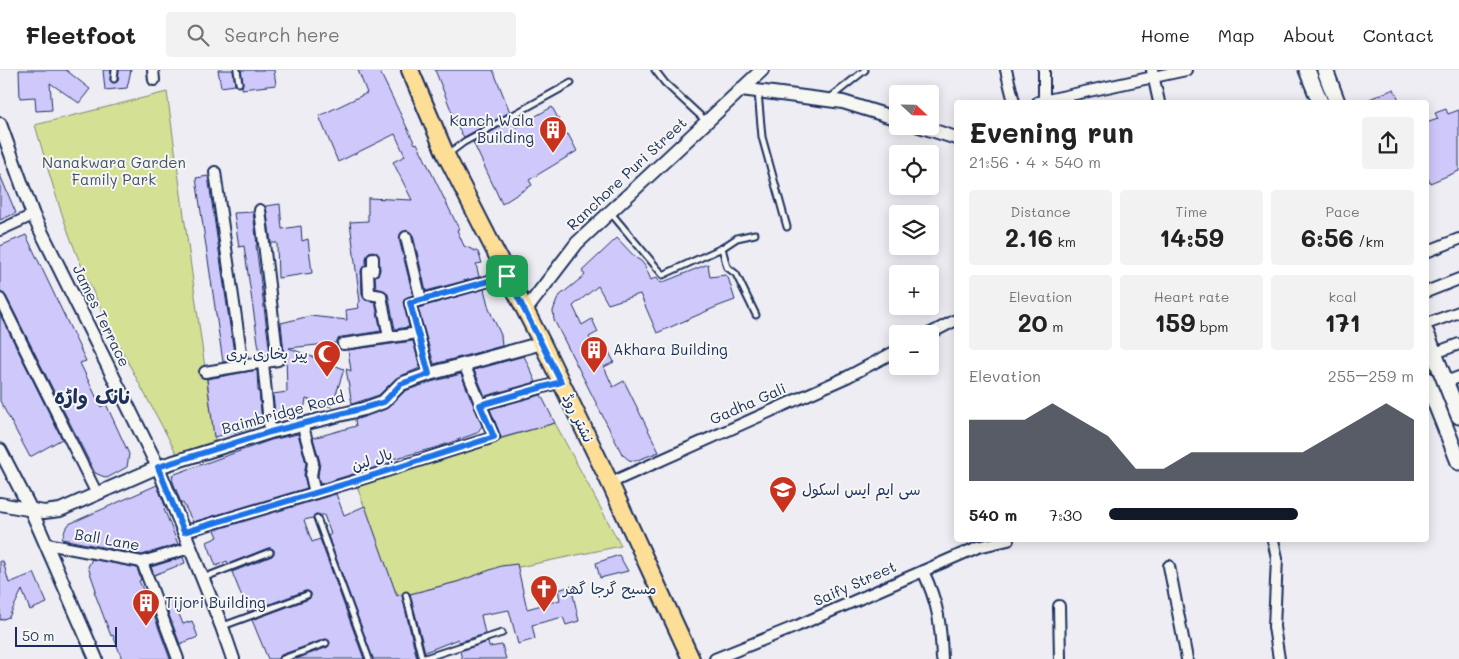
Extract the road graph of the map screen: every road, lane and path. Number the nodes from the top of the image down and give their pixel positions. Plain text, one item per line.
1 (115, 70) edge
2 (237, 70) edge
3 (410, 70) edge
4 (655, 70) edge
5 (762, 70) edge
6 (865, 70) edge
7 (1006, 70) edge
8 (1044, 70) edge
9 (1186, 70) edge
10 (1308, 70) edge
11 (1325, 70) edge
12 (1152, 74) edge
13 (114, 79) dead end
14 (239, 83) dead end
15 (571, 83) dead end
16 (740, 89) junction
17 (758, 91) junction
18 (828, 100) junction
19 (1014, 100) edge
20 (1041, 100) edge
21 (1049, 100) edge
22 (1158, 100) edge
23 (1319, 100) edge
24 (1336, 100) edge
25 (889, 117) edge
26 (706, 121) junction
27 (0, 124) edge
28 (939, 132) edge
29 (954, 137) edge
30 (446, 155) junction
31 (215, 172) dead end
32 (260, 210) dead end
33 (610, 212) junction
34 (33, 215) junction
35 (786, 227) dead end
36 (0, 230) edge
37 (755, 234) dead end
38 (406, 237) dead end
39 (1459, 238) edge
40 (722, 248) junction
41 (1429, 251) edge
42 (373, 258) dead end
43 (507, 276) junction
44 (1459, 279) edge
45 (1429, 291) edge
46 (0, 299) edge
47 (421, 300) junction
48 (525, 310) junction
49 (1459, 312) edge
50 (756, 315) dead end
51 (954, 321) edge
52 (1429, 323) edge
53 (939, 329) edge
54 (418, 332) junction
55 (389, 337) junction
56 (1429, 340) edge
57 (542, 343) junction
58 (343, 344) dead end
59 (1459, 344) edge
60 (1435, 353) junction
61 (889, 355) edge
62 (263, 363) junction
63 (464, 364) junction
64 (243, 366) junction
65 (205, 372) dead end
66 (429, 374) junction
67 (1452, 380) edge
68 (561, 382) junction
69 (1429, 387) edge
70 (480, 405) junction
71 (1459, 414) edge
72 (302, 423) junction
73 (270, 432) junction
74 (0, 450) edge
75 (1459, 462) edge
76 (158, 467) junction
77 (610, 483) junction
78 (315, 493) junction
79 (97, 494) junction
80 (0, 504) edge
81 (31, 510) junction
82 (317, 518) dead end
83 (184, 532) junction
84 (999, 542) edge
85 (1273, 542) edge
86 (47, 544) junction
87 (190, 548) junction
88 (270, 552) dead end
89 (142, 562) junction
90 (1169, 566) dead end
91 (923, 571) junction
92 (202, 578) junction
93 (307, 595) dead end
94 (406, 595) dead end
95 (1059, 606) dead end
96 (222, 627) junction
97 (502, 634) dead end
98 (326, 643) dead end
99 (96, 659) edge
100 (178, 659) edge
101 (233, 659) edge
102 (283, 659) edge
103 (369, 659) edge
104 (422, 659) edge
105 (691, 659) edge
106 (715, 659) edge
107 (942, 659) edge
108 (1060, 659) edge
109 (1187, 659) edge
110 (1279, 659) edge

1 - 13 lane
2 - 14 lane
3 - 30 main road, نشتر روڈ
4 - 26 lane
5 - 16 street, Ranchore Puri Street
6 - 18 lane
7 - 19 street
8 - 20 street
9 - 12 street
10 - 23 main road
11 - 24 main road
12 - 21 street
12 - 22 street
15 - 30 lane
16 - 17 street
16 - 26 street, Ranchore Puri Street
17 - 18 street
17 - 35 lane
18 - 25 street
26 - 33 street, Ranchore Puri Street
27 - 34 street, James Terrace
28 - 29 street
30 - 43 main road, نشتر روڈ
31 - 64 street
32 - 62 street
33 - 40 lane
33 - 48 street, Ranchore Puri Street
34 - 36 street
34 - 76 street, James Terrace
37 - 40 lane
38 - 47 street
39 - 41 street
40 - 50 lane
42 - 55 street
43 - 47 street
43 - 48 main road, نشتر روڈ
44 - 45 street
46 - 79 street
47 - 54 street
48 - 57 main road, نشتر روڈ
49 - 52 street
51 - 53 street
54 - 55 street
54 - 66 street
55 - 58 street
56 - 60 main road
57 - 63 street, Baimbridge Road
57 - 68 main road, نشتر روڈ
59 - 60 street
60 - 67 main road
61 - 77 street, Gadha Gali
62 - 64 street
62 - 73 street
63 - 66 street, Baimbridge Road
63 - 70 street, بال لین
64 - 65 street
66 - 72 street, Baimbridge Road
67 - 71 main road
68 - 70 street
68 - 77 main road, نشتر روڈ
69 - 75 main road
70 - 78 street, بال لین
72 - 73 street, Baimbridge Road
72 - 78 street
73 - 76 street, Baimbridge Road
74 - 81 street
76 - 79 street, Baimbridge Road
76 - 83 street, James Terrace
77 - 105 main road, نشتر روڈ
78 - 83 street, بال لین
79 - 81 street, Baimbridge Road
80 - 81 street, Baimbridge Road
81 - 86 street
82 - 103 lane
83 - 87 street, James Terrace
84 - 91 street, Saify Street
85 - 110 street
86 - 89 street, Ball Lane
86 - 99 street
87 - 89 street, Ball Lane
87 - 92 street, James Terrace
88 - 92 lane
89 - 100 street
90 - 109 street
91 - 106 street, Saify Street
91 - 107 street
92 - 96 street, James Terrace
93 - 96 lane
94 - 104 lane
95 - 108 street
96 - 101 street, James Terrace
97 - 104 lane
98 - 102 lane

